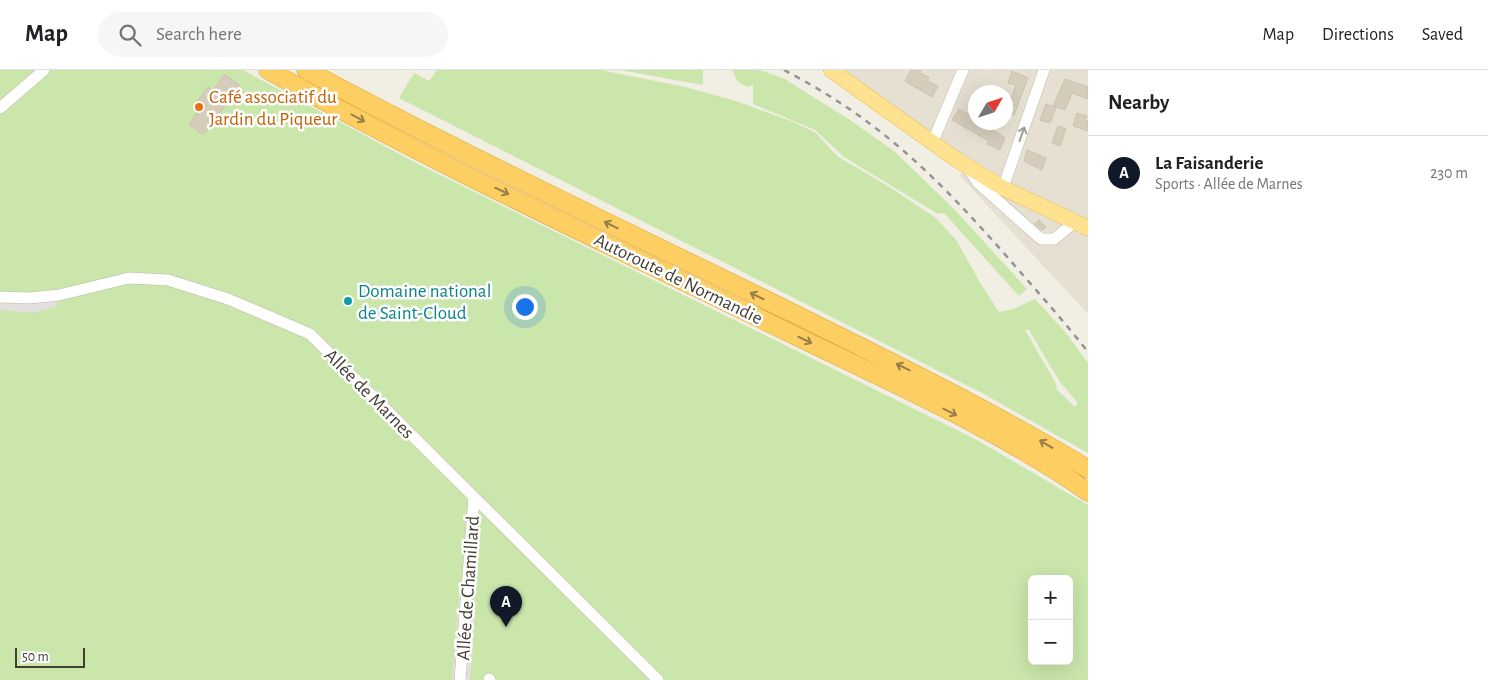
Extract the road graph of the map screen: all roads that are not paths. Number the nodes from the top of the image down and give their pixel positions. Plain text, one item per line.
1 (44, 70) edge
2 (268, 70) edge
3 (306, 70) edge
4 (831, 70) edge
5 (844, 70) edge
6 (963, 70) edge
7 (1044, 70) edge
8 (0, 108) edge
9 (934, 138) junction
10 (966, 165) junction
11 (1004, 184) junction
12 (1084, 224) edge
13 (0, 297) edge
14 (1088, 469) edge
15 (1088, 492) edge
16 (474, 497) junction
17 (460, 680) edge
18 (658, 680) edge

1 - 8 street
2 -> 15 highway, Autoroute de Normandie
14 -> 3 highway, Autoroute de Normandie
4 - 9 main road
5 - 9 main road
6 - 9 street
11 -> 7 street
9 - 10 main road
9 - 11 main road
10 - 11 main road
10 - 12 street
11 - 12 main road
13 - 16 street, Allée de Marnes
16 - 17 street, Allée de Chamillard
16 - 18 street, Allée de Marnes

